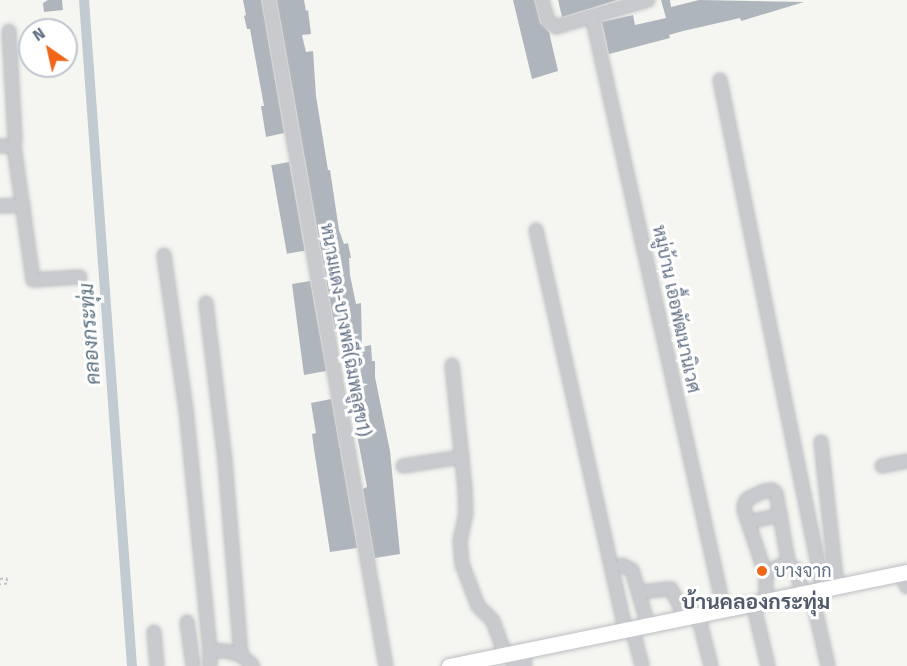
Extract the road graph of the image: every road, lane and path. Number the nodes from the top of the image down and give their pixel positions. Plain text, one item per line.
1 (269, 0) edge
2 (542, 0) edge
3 (648, 0) edge
4 (629, 2) edge
5 (592, 16) junction
6 (9, 31) dead end
7 (720, 80) dead end
8 (0, 146) edge
9 (14, 146) junction
10 (23, 205) junction
11 (0, 206) edge
12 (536, 230) dead end
13 (164, 255) dead end
14 (80, 276) dead end
15 (206, 303) dead end
16 (452, 365) dead end
17 (821, 442) dead end
18 (462, 457) junction
19 (907, 461) edge
20 (403, 466) dead end
21 (882, 466) dead end
22 (780, 515) junction
23 (748, 522) junction
24 (622, 565) dead end
25 (789, 566) junction
26 (766, 575) junction
27 (905, 577) edge
28 (2, 578) edge
29 (2, 585) edge
30 (818, 590) junction
31 (640, 592) junction
32 (760, 602) junction
33 (724, 610) junction
34 (692, 616) junction
35 (187, 622) dead end
36 (648, 625) junction
37 (629, 629) junction
38 (154, 632) dead end
39 (210, 651) junction
40 (241, 654) junction
41 (515, 658) edge
42 (157, 666) edge
43 (193, 666) edge
44 (210, 666) edge
45 (253, 666) edge
46 (386, 666) edge
47 (449, 666) edge
48 (642, 666) edge
49 (711, 666) edge
50 (768, 666) edge
51 (828, 666) edge

1 - 46 street, หนามแดง-บางพลี(ฉิมพลูสุข1)
2 - 5 street
3 - 4 street
4 - 5 street
5 - 33 street, หมู่บ้าน เอื้อพัฒนานิเวศ
6 - 9 street
7 - 30 street
8 - 9 street
9 - 10 street
10 - 11 street
10 - 14 street
12 - 37 street
13 - 39 street
15 - 40 street
16 - 18 street
17 - 30 street
18 - 20 street
18 - 41 street
19 - 21 street
22 - 23 street
22 - 23 street
22 - 25 street
23 - 26 street
24 - 31 street
25 - 26 street
25 - 30 street
26 - 32 street
27 - 30 main road
28 - 29 path
30 - 32 main road
30 - 51 street
31 - 34 street
31 - 36 street
32 - 33 main road
32 - 50 street
33 - 34 main road
34 - 36 main road
34 - 49 street
35 - 43 street
36 - 37 main road
37 - 41 main road
37 - 48 street
38 - 42 street
39 - 40 street
39 - 44 street
40 - 45 street
41 - 47 main road

